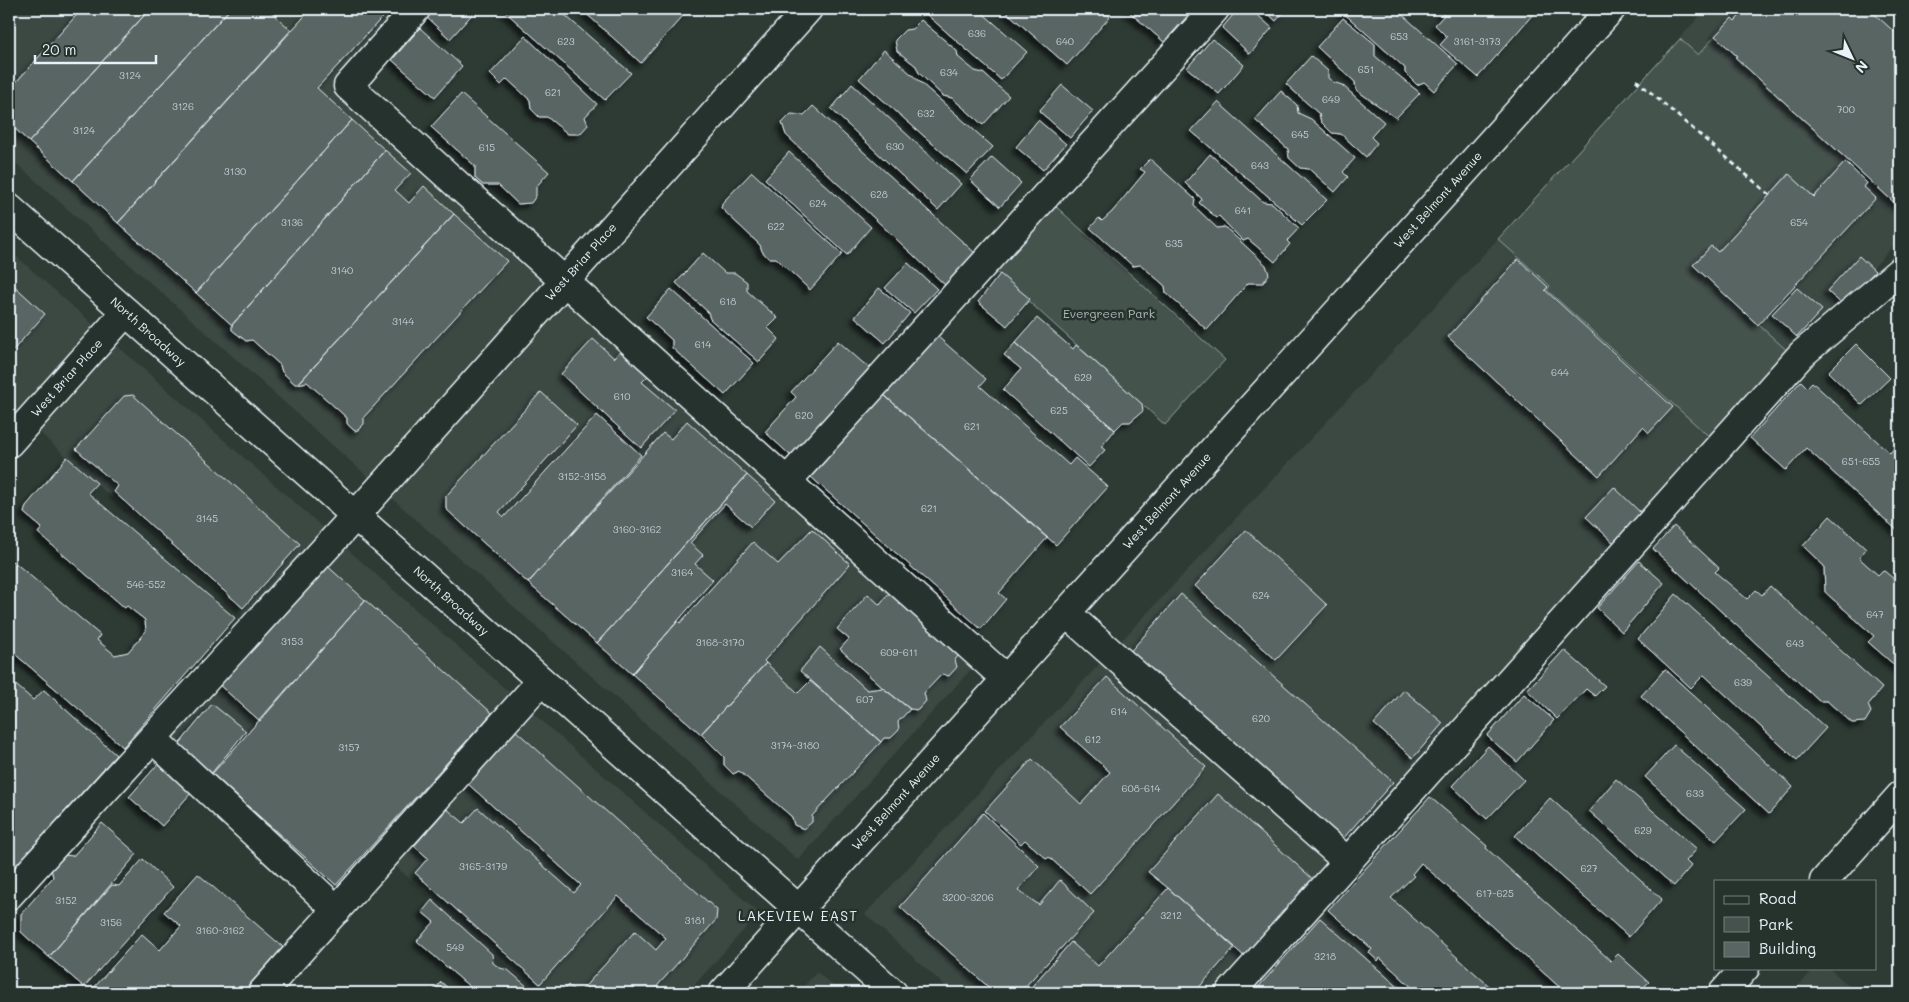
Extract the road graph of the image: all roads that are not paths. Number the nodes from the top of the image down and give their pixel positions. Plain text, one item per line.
1 (416, 9) edge
2 (808, 9) edge
3 (1215, 9) edge
4 (1611, 9) edge
5 (9, 208) edge
6 (1900, 271) edge
7 (565, 281) junction
8 (126, 312) junction
9 (9, 443) edge
10 (787, 481) junction
11 (355, 516) junction
12 (1066, 613) junction
13 (1006, 679) junction
14 (541, 680) junction
15 (152, 738) junction
16 (1900, 796) edge
17 (1348, 862) junction
18 (1825, 880) edge
19 (9, 895) edge
20 (337, 910) junction
21 (798, 910) junction
22 (1743, 970) edge
23 (262, 993) edge
24 (723, 993) edge
25 (893, 993) edge
26 (1230, 993) edge
27 (1722, 993) edge

1 - 7 main road
2 - 7 main road, West Briar Place
3 - 10 main road
4 - 12 main road, West Belmont Avenue
5 - 8 main road, North Broadway
6 - 17 main road
7 - 10 main road
7 - 11 main road, West Briar Place
8 - 9 main road, West Briar Place
8 - 11 main road, North Broadway
10 - 13 main road
11 - 14 main road, North Broadway
11 - 15 main road, West Briar Place
12 - 13 main road, West Belmont Avenue
12 - 17 main road
13 - 21 main road, West Belmont Avenue
14 - 20 main road
14 - 21 main road, North Broadway
15 - 19 main road, West Briar Place
15 - 20 main road
16 - 18 main road
17 - 26 main road
20 - 23 main road
21 - 24 main road, West Belmont Avenue
21 - 25 main road, North Broadway
22 - 27 main road

